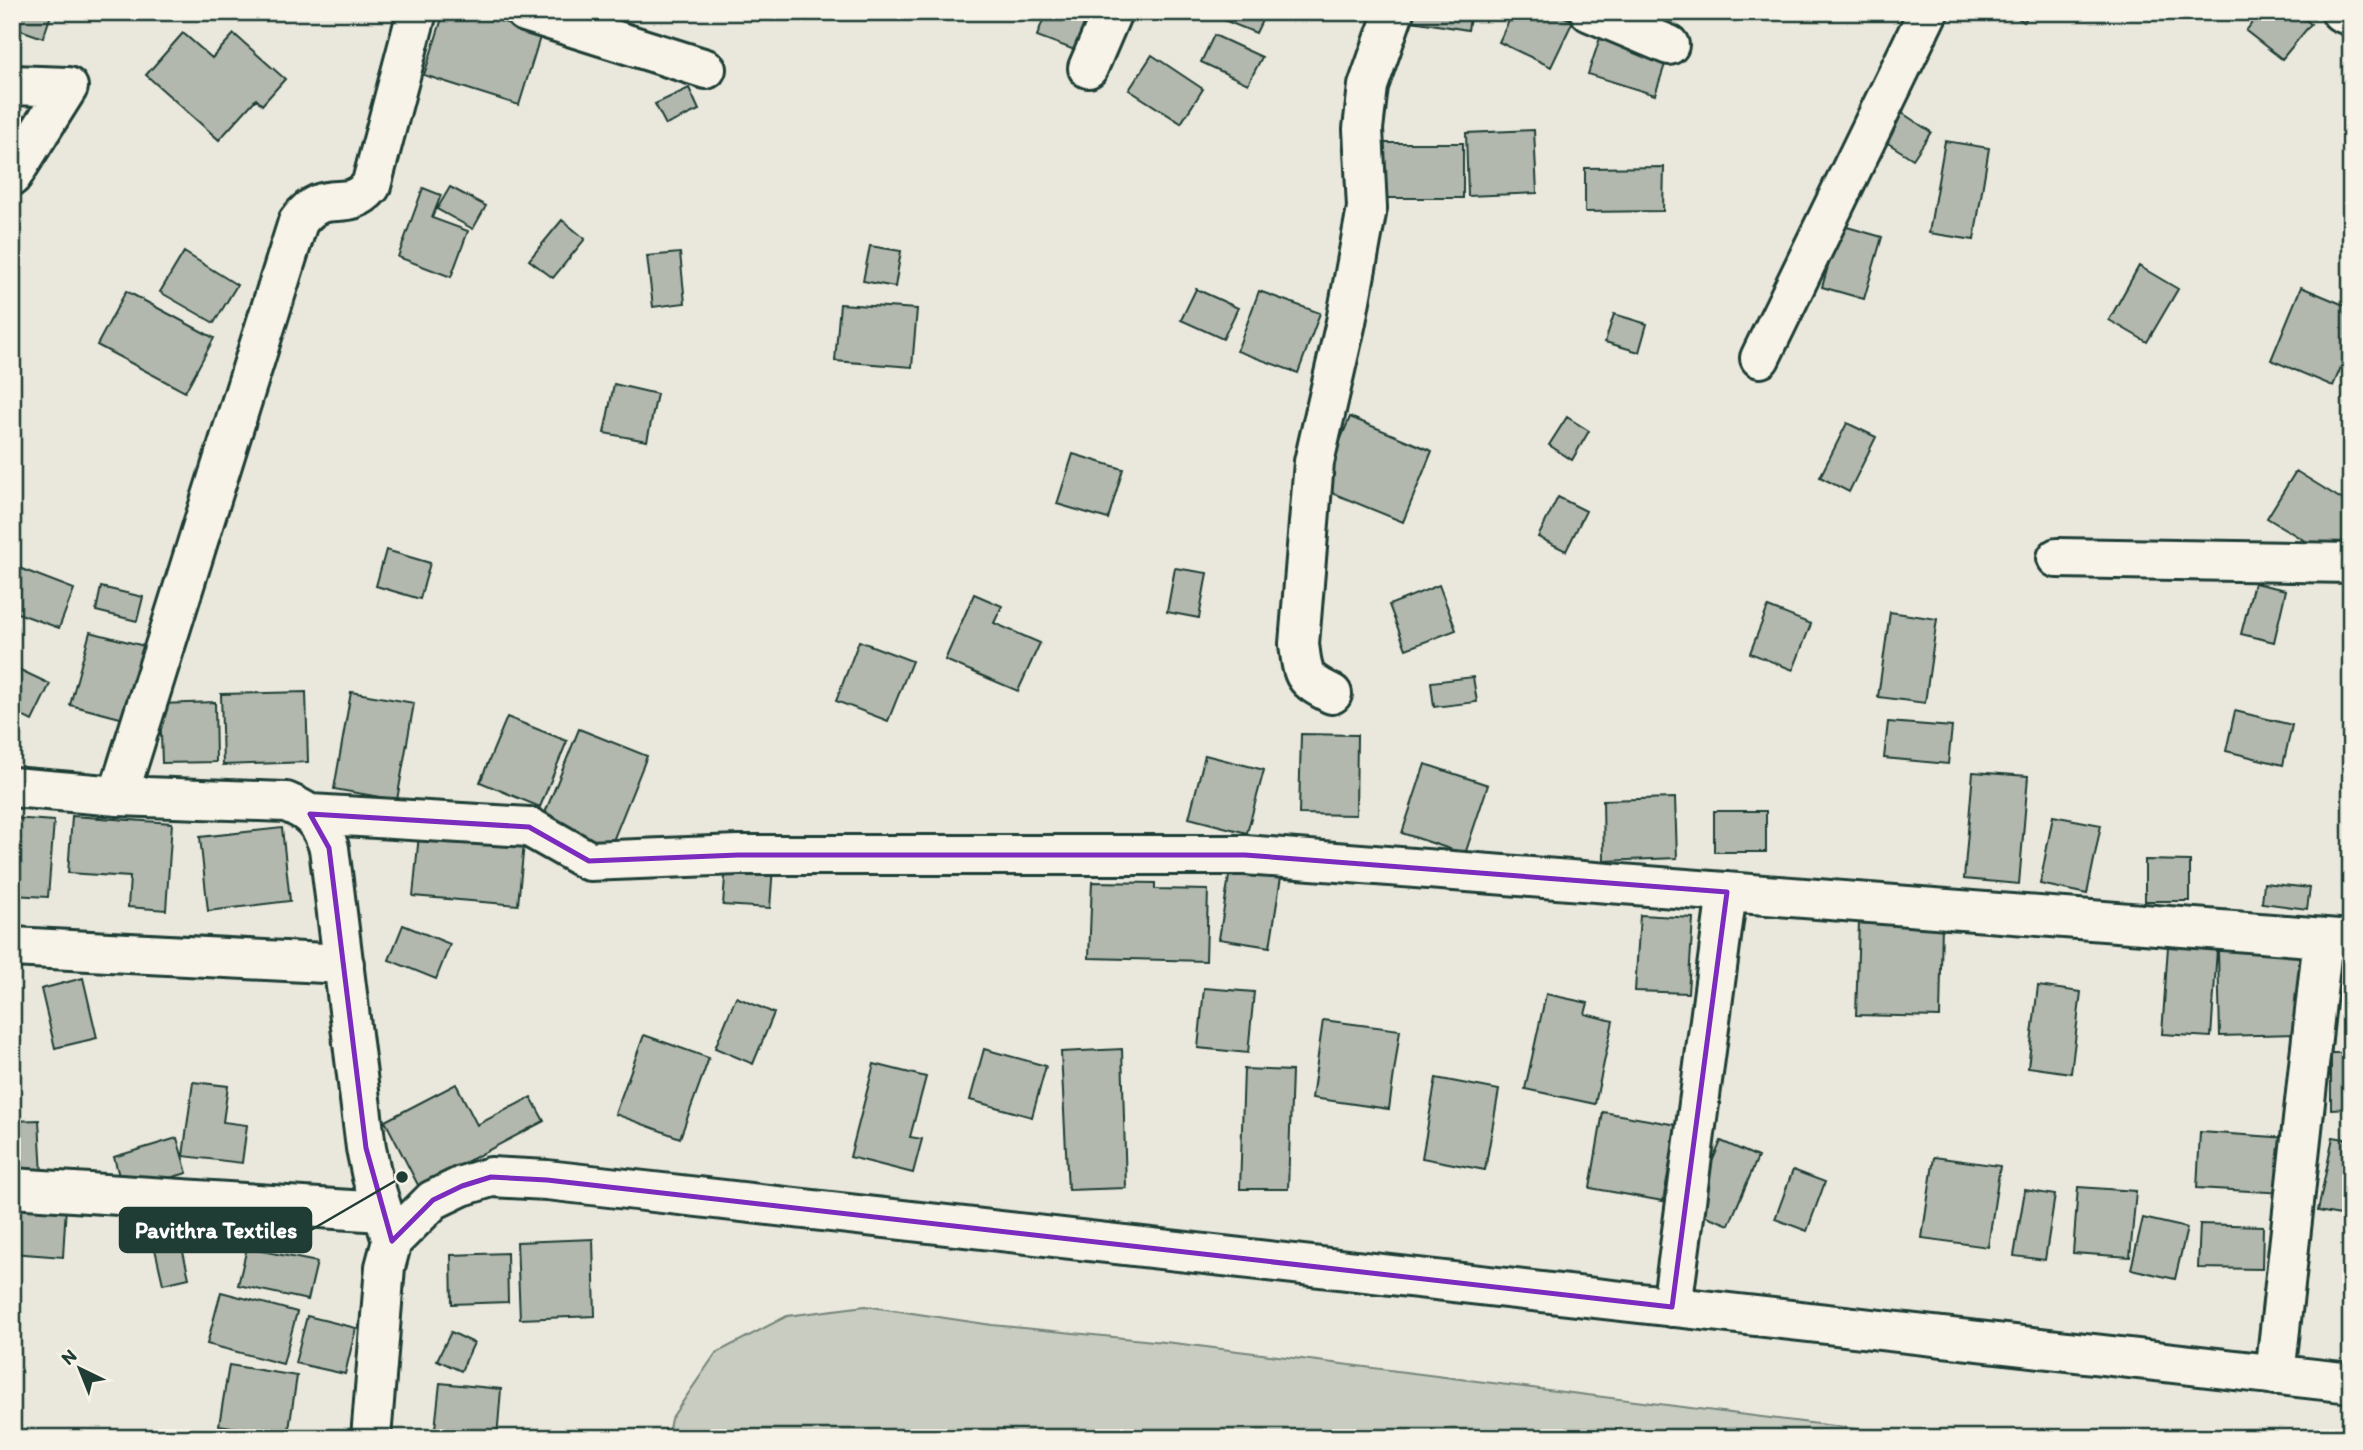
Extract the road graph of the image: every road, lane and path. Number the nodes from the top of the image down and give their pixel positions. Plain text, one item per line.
1 (417, 12) edge
2 (525, 12) edge
3 (1112, 12) edge
4 (1394, 12) edge
5 (1590, 12) edge
6 (1928, 12) edge
7 (2341, 12) edge
8 (2351, 16) edge
9 (1669, 44) dead end
10 (1088, 68) dead end
11 (706, 69) dead end
12 (12, 85) edge
13 (12, 176) edge
14 (1760, 358) dead end
15 (2057, 558) dead end
16 (2351, 564) edge
17 (1332, 694) dead end
18 (12, 788) edge
19 (118, 796) junction
20 (310, 814) junction
21 (1727, 892) junction
22 (2337, 939) edge
23 (12, 947) edge
24 (344, 964) junction
25 (12, 1188) edge
26 (387, 1226) junction
27 (1672, 1307) junction
28 (2275, 1375) junction
29 (2351, 1383) edge
30 (371, 1438) edge

1 - 19 street
2 - 11 street
3 - 10 street
4 - 17 street
5 - 9 street
6 - 14 street
7 - 8 street
12 - 13 street
15 - 16 street
18 - 19 street
19 - 20 street
20 - 21 street
20 - 24 street
21 - 22 street
21 - 27 street
22 - 28 street
23 - 24 street
24 - 26 street
25 - 26 street
26 - 27 street
26 - 30 street
27 - 28 street
28 - 29 street

